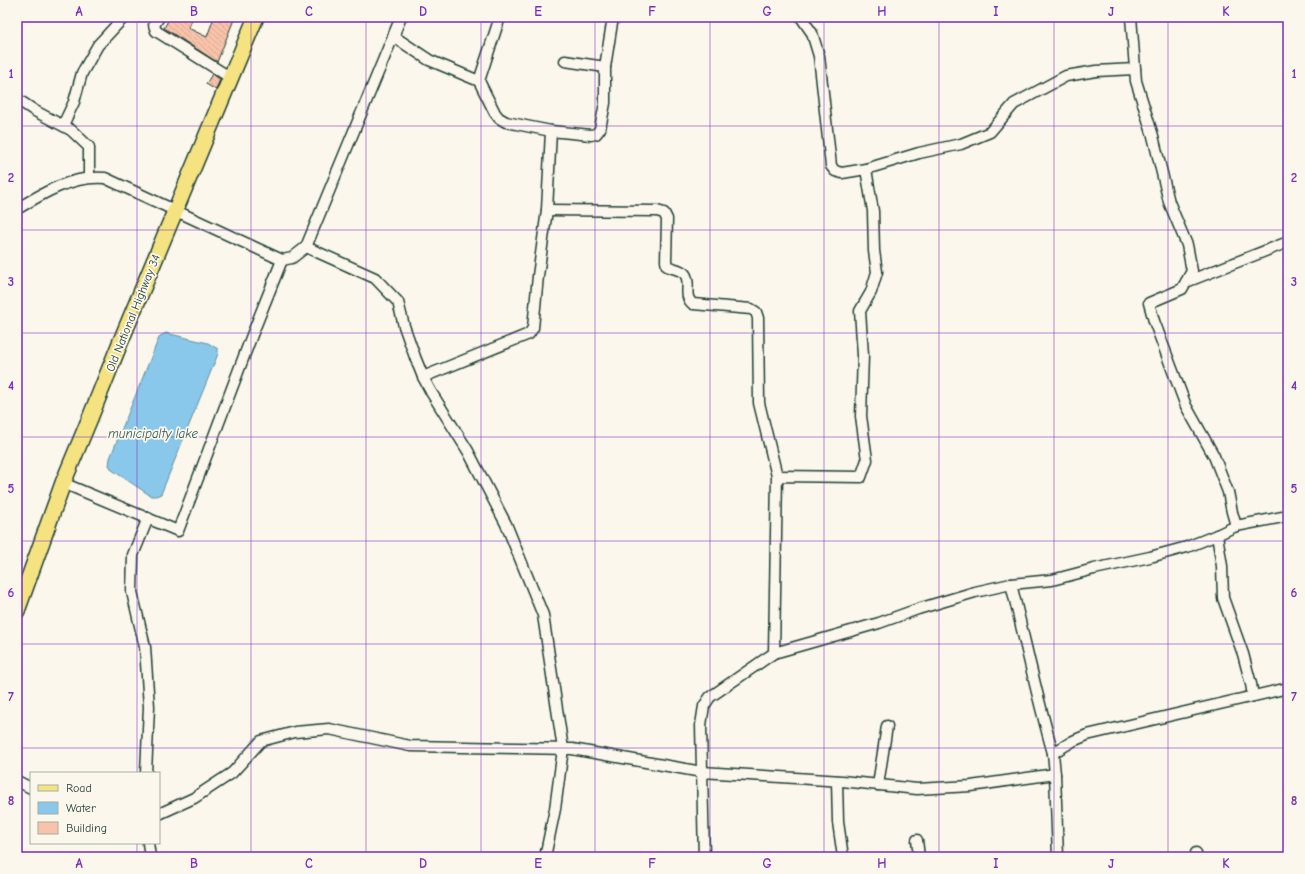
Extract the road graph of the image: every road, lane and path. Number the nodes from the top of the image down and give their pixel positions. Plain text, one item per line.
1 (124, 17) edge
2 (159, 17) edge
3 (256, 17) edge
4 (401, 17) edge
5 (500, 17) edge
6 (613, 17) edge
7 (801, 17) edge
8 (1131, 17) edge
9 (393, 36) junction
10 (565, 61) dead end
11 (605, 67) junction
12 (1135, 69) junction
13 (231, 78) junction
14 (479, 81) junction
15 (17, 99) edge
16 (63, 125) junction
17 (551, 131) junction
18 (866, 169) junction
19 (89, 177) junction
20 (17, 209) edge
21 (176, 210) junction
22 (547, 210) junction
23 (1288, 242) edge
24 (306, 246) junction
25 (282, 260) junction
26 (1186, 282) junction
27 (423, 377) junction
28 (777, 476) junction
29 (63, 483) junction
30 (1288, 516) edge
31 (148, 518) junction
32 (1236, 526) junction
33 (1217, 535) junction
34 (1011, 584) junction
35 (17, 611) edge
36 (774, 653) junction
37 (1288, 688) edge
38 (1253, 696) junction
39 (887, 726) dead end
40 (563, 749) junction
41 (1053, 753) junction
42 (146, 772) edge
43 (702, 772) junction
44 (1055, 774) junction
45 (837, 781) junction
46 (17, 782) edge
47 (878, 785) junction
48 (30, 788) edge
49 (160, 814) edge
50 (917, 840) dead end
51 (148, 844) edge
52 (1058, 856) edge
53 (150, 857) edge
54 (545, 857) edge
55 (704, 857) edge
56 (843, 857) edge
57 (919, 857) edge
58 (1047, 857) edge

1 - 16 street
2 - 13 street
3 - 13 main road, Old National Highway 34
4 - 9 street
5 - 14 street
6 - 11 street
7 - 18 street
8 - 12 street
9 - 14 street
9 - 24 street
10 - 11 street
11 - 17 street
12 - 18 street
12 - 26 street
13 - 21 main road, Old National Highway 34
14 - 17 street
15 - 16 street
16 - 19 street
17 - 22 street
18 - 28 street
19 - 20 street
19 - 21 street
21 - 25 street
21 - 29 main road, Old National Highway 34
22 - 27 street
22 - 28 street
23 - 26 street
24 - 25 street
24 - 27 street
25 - 31 street
26 - 32 street
27 - 40 street
28 - 36 street
29 - 31 street
29 - 35 main road, Old National Highway 34
30 - 32 street
31 - 42 street
32 - 33 street
33 - 34 street
33 - 38 street
34 - 36 street
34 - 41 street
36 - 43 street
37 - 38 street
38 - 41 street
39 - 47 street
40 - 43 street
40 - 49 street
40 - 54 street
41 - 44 street
43 - 45 street
43 - 55 street
44 - 47 street
44 - 52 street
45 - 47 street
45 - 56 street
46 - 48 street
50 - 57 street
51 - 53 street
52 - 58 street

